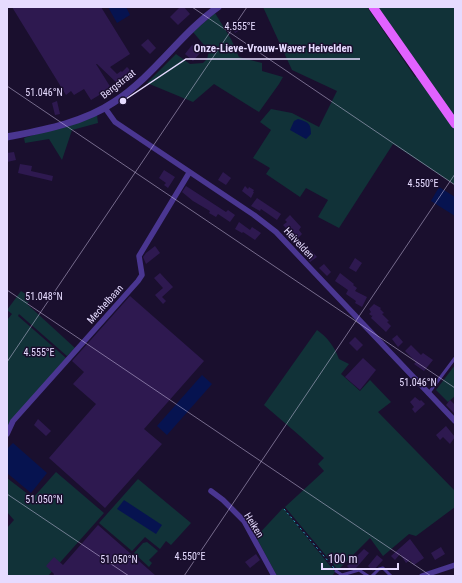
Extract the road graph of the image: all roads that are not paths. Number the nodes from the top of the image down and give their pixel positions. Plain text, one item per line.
1 (218, 7) edge
2 (373, 7) edge
3 (105, 108) junction
4 (455, 124) edge
5 (7, 137) edge
6 (190, 173) junction
7 (455, 358) edge
8 (428, 394) junction
9 (455, 422) edge
10 (7, 434) edge
11 (211, 491) dead end
12 (455, 565) edge
13 (336, 571) road end
14 (274, 576) edge
15 (368, 576) edge
16 (372, 576) edge
17 (391, 576) edge
18 (422, 576) edge

1 - 3 street, Bergstraat
2 - 4 main road
3 - 5 street, Bergstraat
3 - 6 street, Heivelden
6 - 8 street, Heivelden
6 - 10 street, Mechelbaan
7 - 8 lane
8 - 9 street, Heivelden
11 - 14 street, Heiken
12 - 18 street
13 - 15 lane
16 - 17 lane

